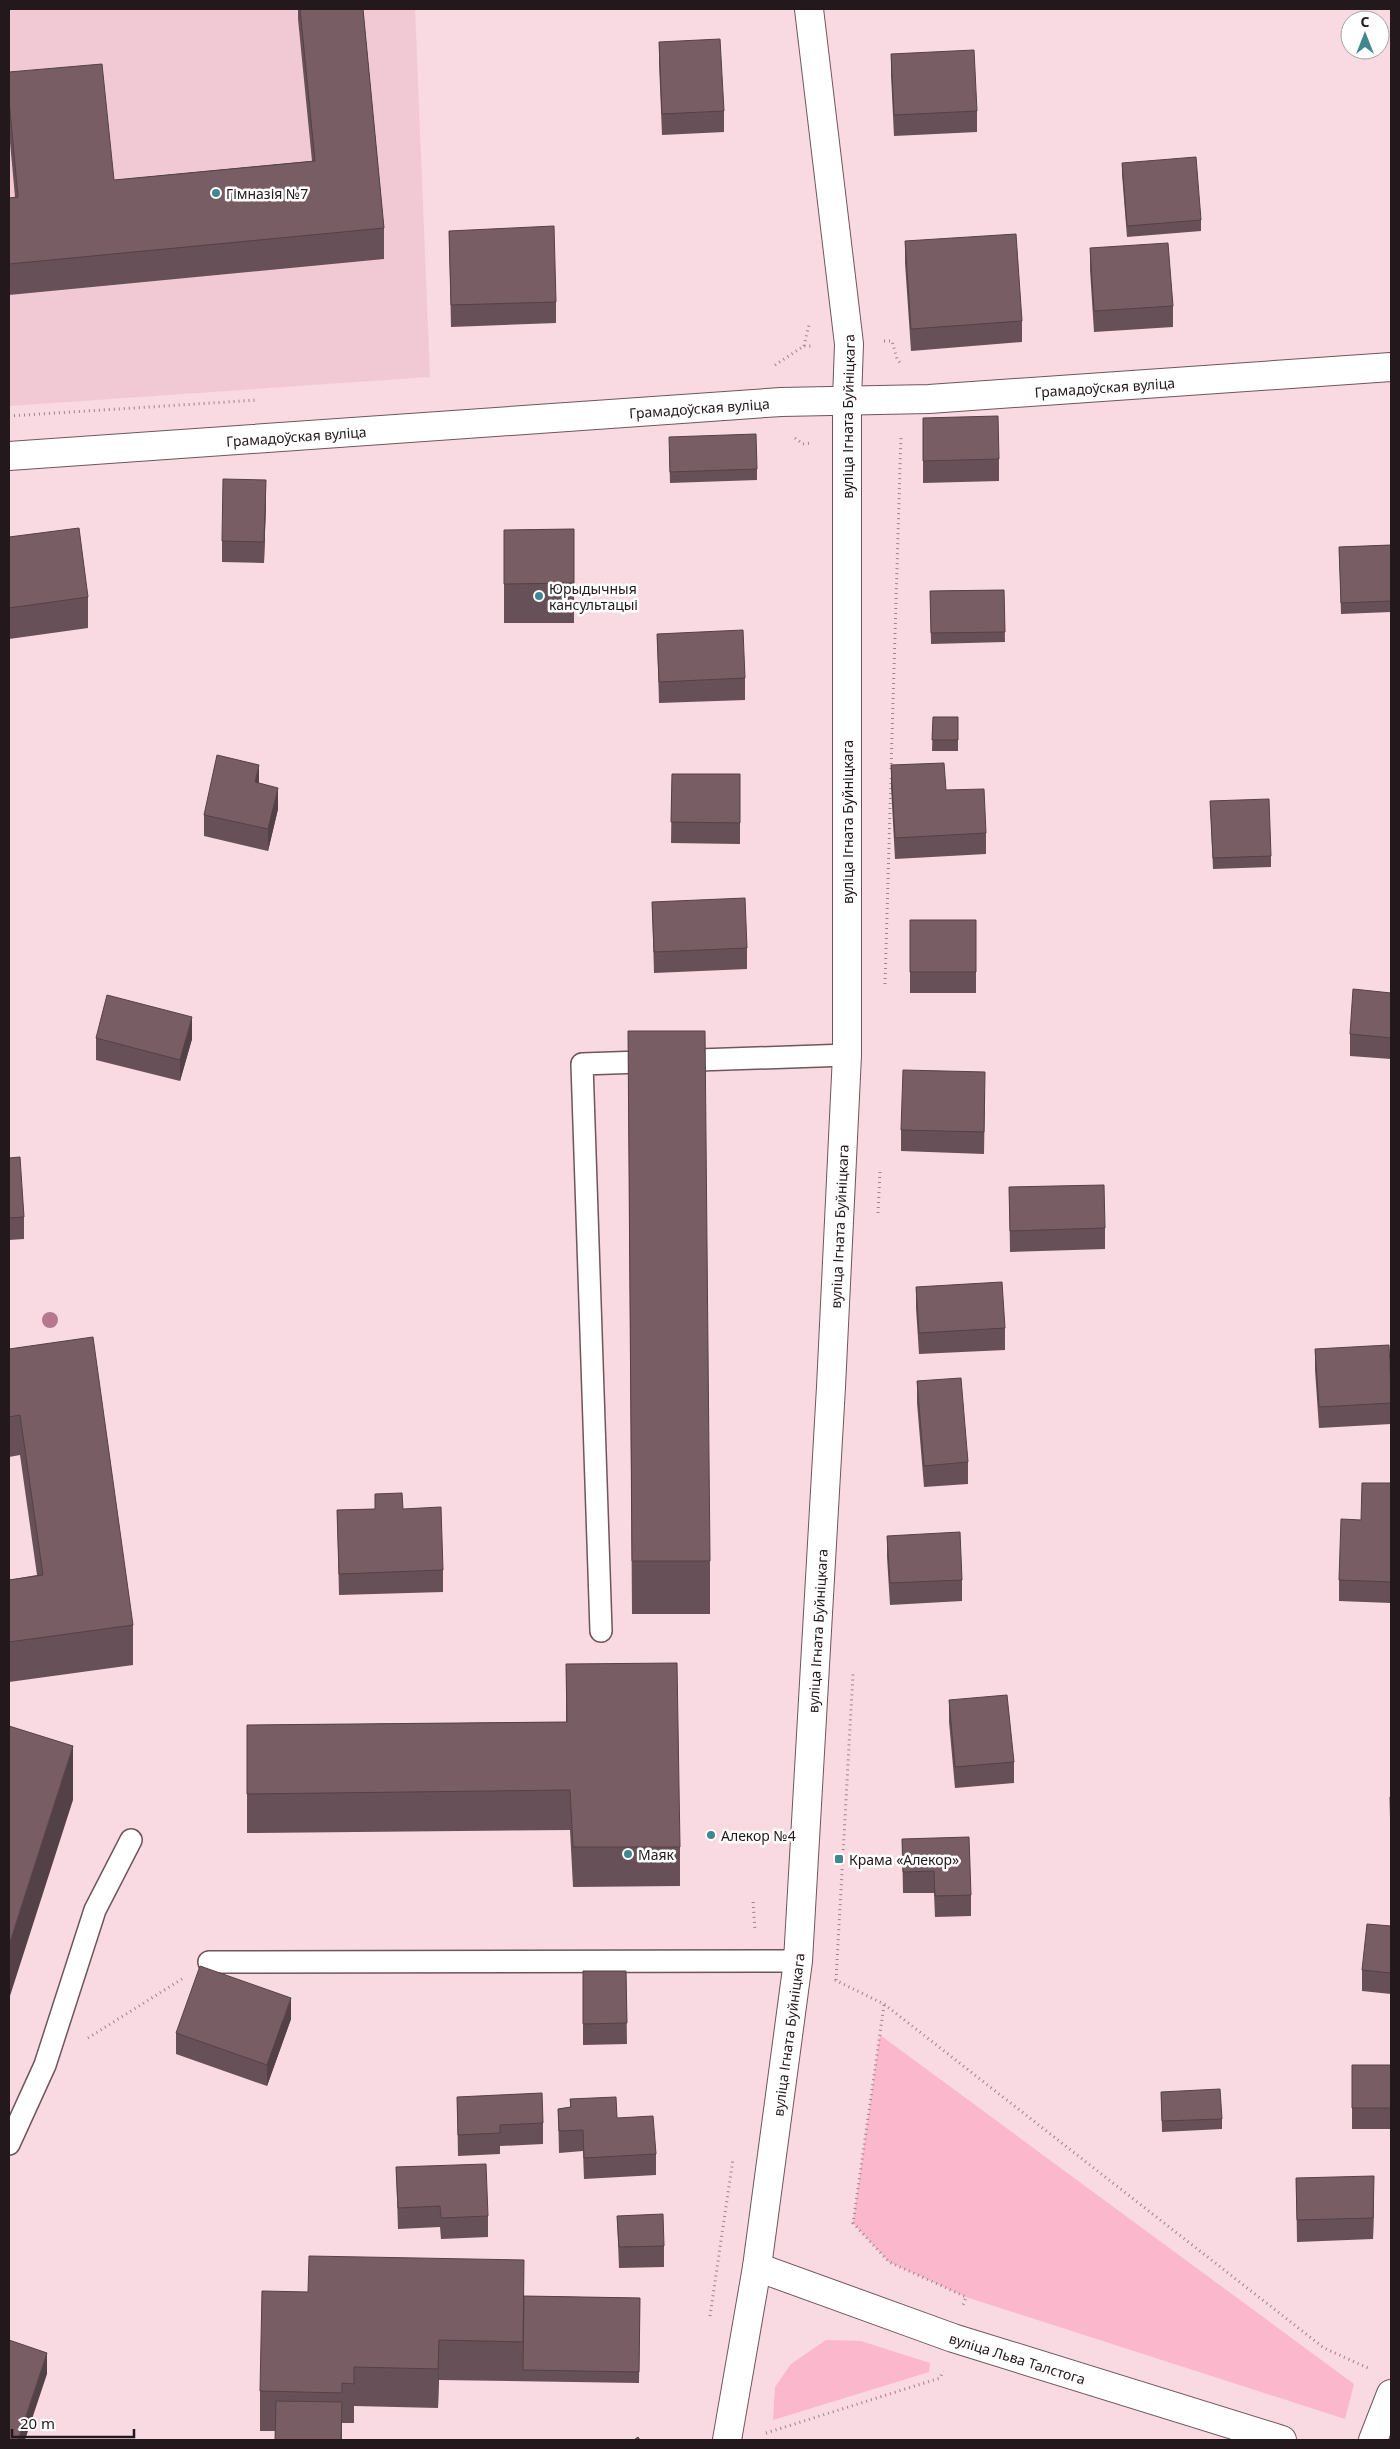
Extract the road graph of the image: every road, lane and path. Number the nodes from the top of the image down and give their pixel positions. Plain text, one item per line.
1 (809, 9) edge
2 (892, 341) dead end
3 (903, 366) dead end
4 (1391, 367) edge
5 (847, 400) junction
6 (9, 456) edge
7 (847, 1055) junction
8 (601, 1631) dead end
9 (131, 1840) dead end
10 (753, 1902) dead end
11 (758, 1961) junction
12 (798, 1961) junction
13 (209, 1962) joint
14 (884, 2004) junction
15 (45, 2065) junction
16 (9, 2144) edge
17 (734, 2154) dead end
18 (757, 2267) junction
19 (709, 2322) dead end
20 (953, 2338) junction
21 (1374, 2370) dead end
22 (1391, 2394) edge
23 (727, 2440) edge
24 (764, 2440) edge
25 (1282, 2440) edge
26 (1373, 2440) edge

1 - 5 street, вуліца Ігната Буйніцкага
2 - 3 path
4 - 5 street, Грамадоўская вуліца
5 - 6 street, Грамадоўская вуліца
5 - 7 street, вуліца Ігната Буйніцкага
7 - 8 lane
7 - 12 street, вуліца Ігната Буйніцкага
9 - 15 lane
10 - 11 path
11 - 12 lane
11 - 13 lane
12 - 14 path
12 - 18 street, вуліца Ігната Буйніцкага
13 - 15 path
14 - 20 path
14 - 21 path
15 - 16 lane
17 - 19 path
18 - 20 street, вуліца Льва Талстога
18 - 23 street, вуліца Ігната Буйніцкага
20 - 24 path
20 - 25 street, вуліца Льва Талстога
22 - 26 street

